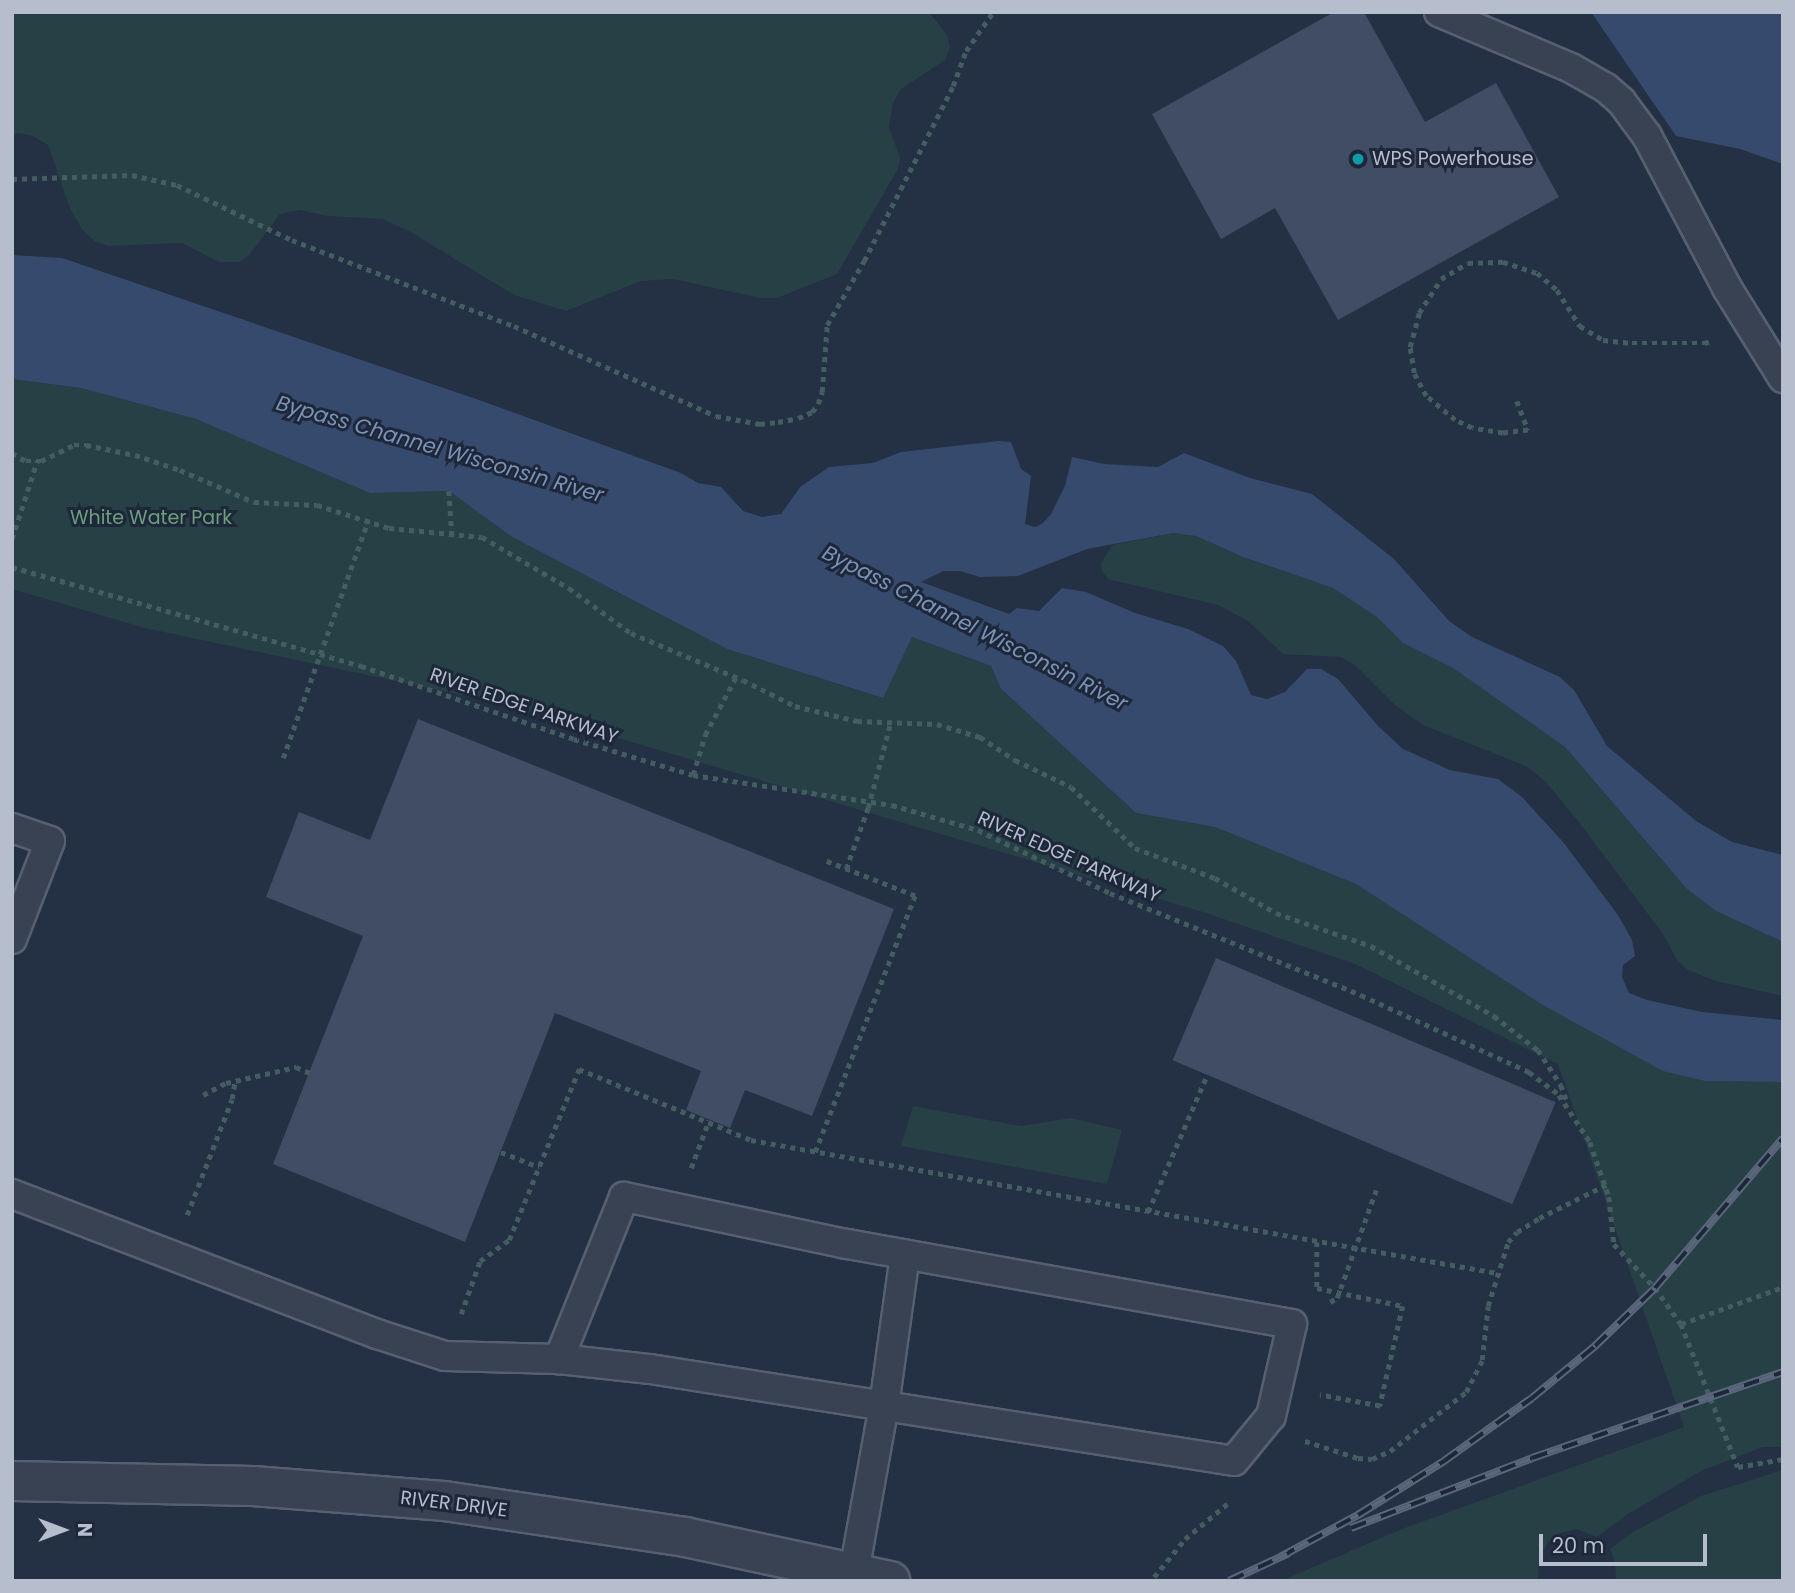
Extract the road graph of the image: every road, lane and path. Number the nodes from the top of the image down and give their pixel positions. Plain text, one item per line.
1 (993, 12) edge
2 (1439, 12) edge
3 (12, 179) edge
4 (1751, 325) junction
5 (1783, 378) edge
6 (1517, 401) dead end
7 (12, 453) edge
8 (37, 461) junction
9 (449, 491) dead end
10 (368, 521) junction
11 (452, 533) junction
12 (12, 539) edge
13 (12, 567) edge
14 (319, 655) junction
15 (737, 677) junction
16 (891, 721) junction
17 (283, 758) dead end
18 (693, 775) junction
19 (870, 802) junction
20 (12, 828) edge
21 (823, 860) dead end
22 (846, 869) junction
23 (12, 939) edge
24 (310, 1073) dead end
25 (1207, 1075) dead end
26 (235, 1081) junction
27 (203, 1095) dead end
28 (1569, 1107) junction
29 (501, 1152) dead end
30 (815, 1152) junction
31 (539, 1167) junction
32 (205, 1169) dead end
33 (1378, 1185) dead end
34 (1606, 1185) junction
35 (12, 1194) edge
36 (1147, 1212) junction
37 (1354, 1249) junction
38 (905, 1254) junction
39 (1497, 1273) junction
40 (475, 1277) dead end
41 (1783, 1287) edge
42 (1337, 1298) dead end
43 (1681, 1324) junction
44 (559, 1359) junction
45 (884, 1406) junction
46 (1293, 1441) dead end
47 (1783, 1459) edge
48 (12, 1481) edge
49 (872, 1576) edge

1 - 3 path
2 - 4 lane
4 - 5 lane
4 - 6 path
7 - 8 path
8 - 10 path
8 - 12 path
9 - 11 path
10 - 11 path
10 - 14 path
11 - 15 path
13 - 14 path, RIVER EDGE PARKWAY
14 - 17 path
14 - 18 path, RIVER EDGE PARKWAY
15 - 16 path
15 - 18 path
16 - 19 path
16 - 28 path
18 - 19 path, RIVER EDGE PARKWAY
19 - 22 path
19 - 28 path, RIVER EDGE PARKWAY
20 - 23 lane
21 - 22 path
22 - 30 path
24 - 26 path
25 - 36 path
26 - 27 path
26 - 32 path
28 - 34 path, RIVER EDGE PARKWAY
29 - 31 path
30 - 31 path
30 - 36 path
31 - 40 path
33 - 37 path
34 - 39 path
34 - 43 path, RIVER EDGE PARKWAY
35 - 44 lane
36 - 37 path
37 - 39 path
37 - 42 path
38 - 44 lane
38 - 45 lane
38 - 45 lane
39 - 46 path
41 - 43 path
43 - 47 path, RIVER EDGE PARKWAY
44 - 45 lane
45 - 49 lane
48 - 49 street, RIVER DRIVE

